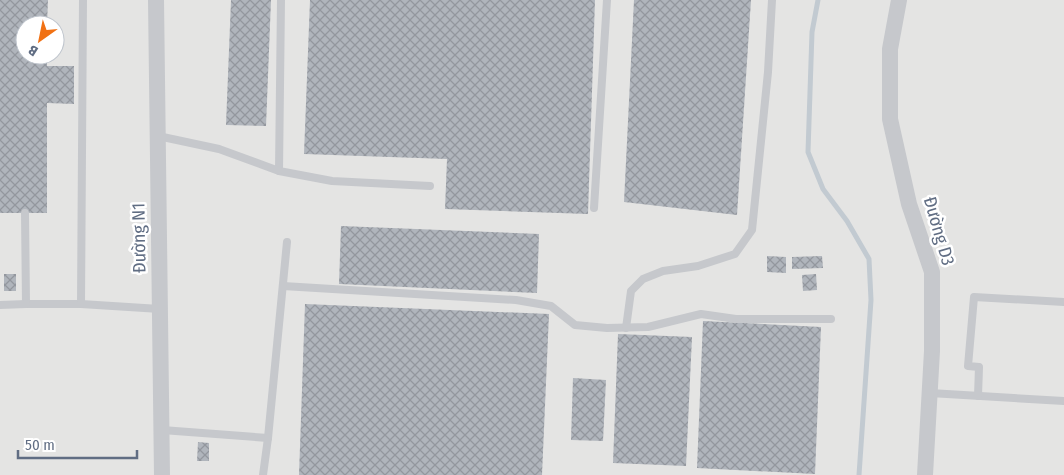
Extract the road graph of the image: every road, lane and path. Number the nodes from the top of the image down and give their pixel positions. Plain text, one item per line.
1 (84, 0) edge
2 (156, 0) edge
3 (281, 0) edge
4 (607, 0) edge
5 (772, 0) edge
6 (899, 0) edge
7 (158, 136) junction
8 (279, 171) junction
9 (430, 186) dead end
10 (594, 208) dead end
11 (25, 213) dead end
12 (287, 242) dead end
13 (282, 286) junction
14 (1064, 302) edge
15 (26, 304) junction
16 (81, 304) junction
17 (0, 305) edge
18 (160, 309) junction
19 (831, 319) dead end
20 (626, 328) junction
21 (930, 393) junction
22 (978, 396) junction
23 (1064, 401) edge
24 (162, 430) junction
25 (268, 438) junction
26 (162, 475) edge
27 (263, 475) edge
28 (925, 475) edge

1 - 16 lane
2 - 7 street, Đường N1
3 - 8 lane
4 - 10 lane
5 - 20 lane
6 - 21 street, Đường D3
7 - 8 lane
7 - 18 street, Đường N1
8 - 9 lane
11 - 15 lane
12 - 13 lane
13 - 20 lane
13 - 25 lane
14 - 22 lane
15 - 16 lane
15 - 17 lane
16 - 18 lane
18 - 24 street, Đường N1
19 - 20 lane
21 - 22 lane
21 - 28 street, Đường D3
22 - 23 lane
24 - 25 lane
24 - 26 street, Đường N1
25 - 27 lane

